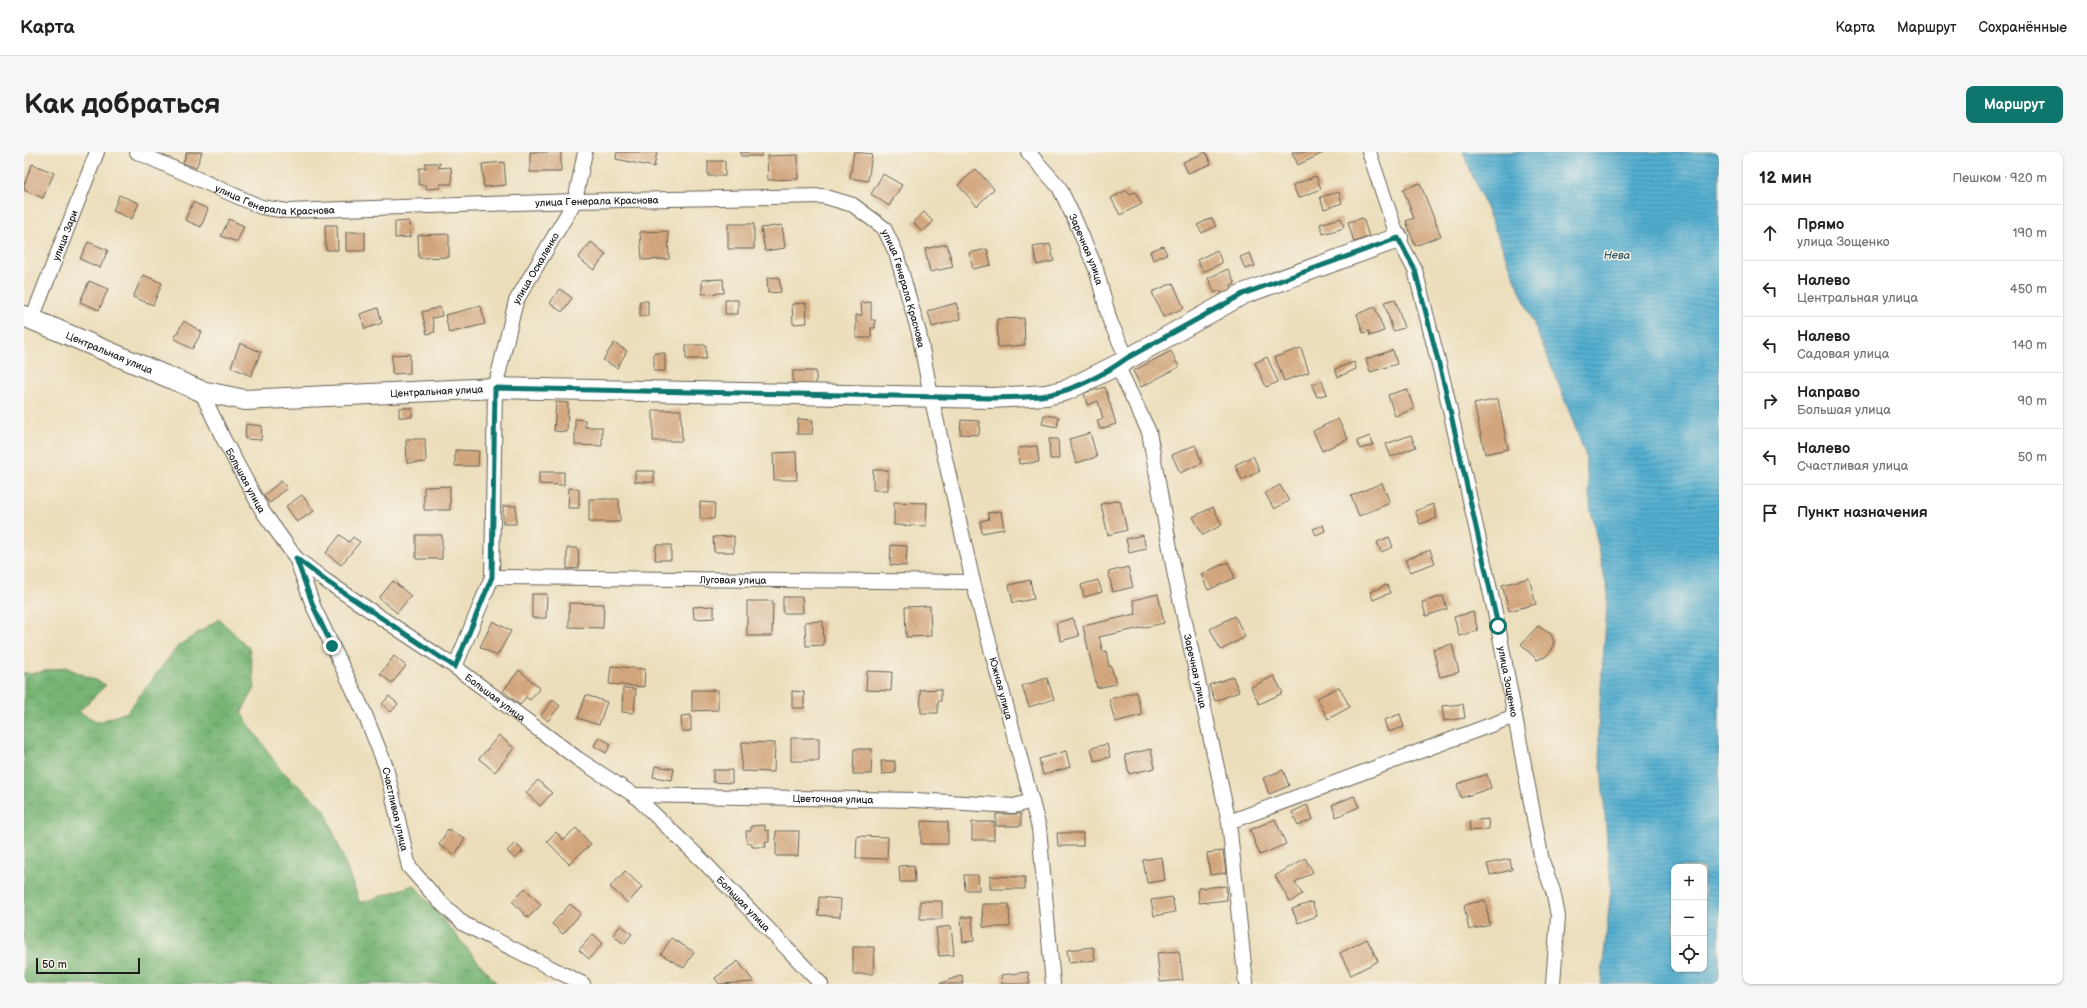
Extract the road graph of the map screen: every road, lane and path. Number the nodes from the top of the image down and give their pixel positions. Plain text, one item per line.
1 (97, 152) edge
2 (137, 152) edge
3 (585, 152) edge
4 (1028, 152) edge
5 (1369, 152) edge
6 (575, 201) junction
7 (1398, 238) junction
8 (28, 317) edge
9 (1122, 361) junction
10 (495, 388) junction
11 (201, 391) junction
12 (931, 396) junction
13 (296, 558) junction
14 (492, 577) junction
15 (973, 582) junction
16 (455, 667) junction
17 (1514, 716) junction
18 (634, 795) junction
19 (1032, 801) junction
20 (1229, 822) junction
21 (583, 984) edge
22 (821, 984) edge
23 (1053, 984) edge
24 (1246, 984) edge
25 (1553, 984) edge

1 - 8 street, улица Зари
2 - 6 street, улица Генерала Краснова
3 - 6 street, улица Оскаленко
4 - 9 street, Заречная улица
5 - 7 street, улица Зощенко
6 - 10 street, улица Оскаленко
6 - 12 street, улица Генерала Краснова
7 - 9 street, Центральная улица
7 - 17 street, улица Зощенко
8 - 11 street, Центральная улица
9 - 12 street, Центральная улица
9 - 20 street, Заречная улица
10 - 11 street, Центральная улица
10 - 12 street, Центральная улица
10 - 14 street, улица Оскаленко
11 - 13 street, Большая улица
12 - 15 street, Южная улица
13 - 16 street, Большая улица
13 - 21 street, Счастливая улица
14 - 15 street, Луговая улица
14 - 16 street
15 - 19 street, Южная улица
16 - 18 street, Большая улица
17 - 20 street
17 - 25 street, улица Зощенко
18 - 19 street, Цветочная улица
18 - 22 street, Большая улица
19 - 23 street, Южная улица
20 - 24 street, Заречная улица

